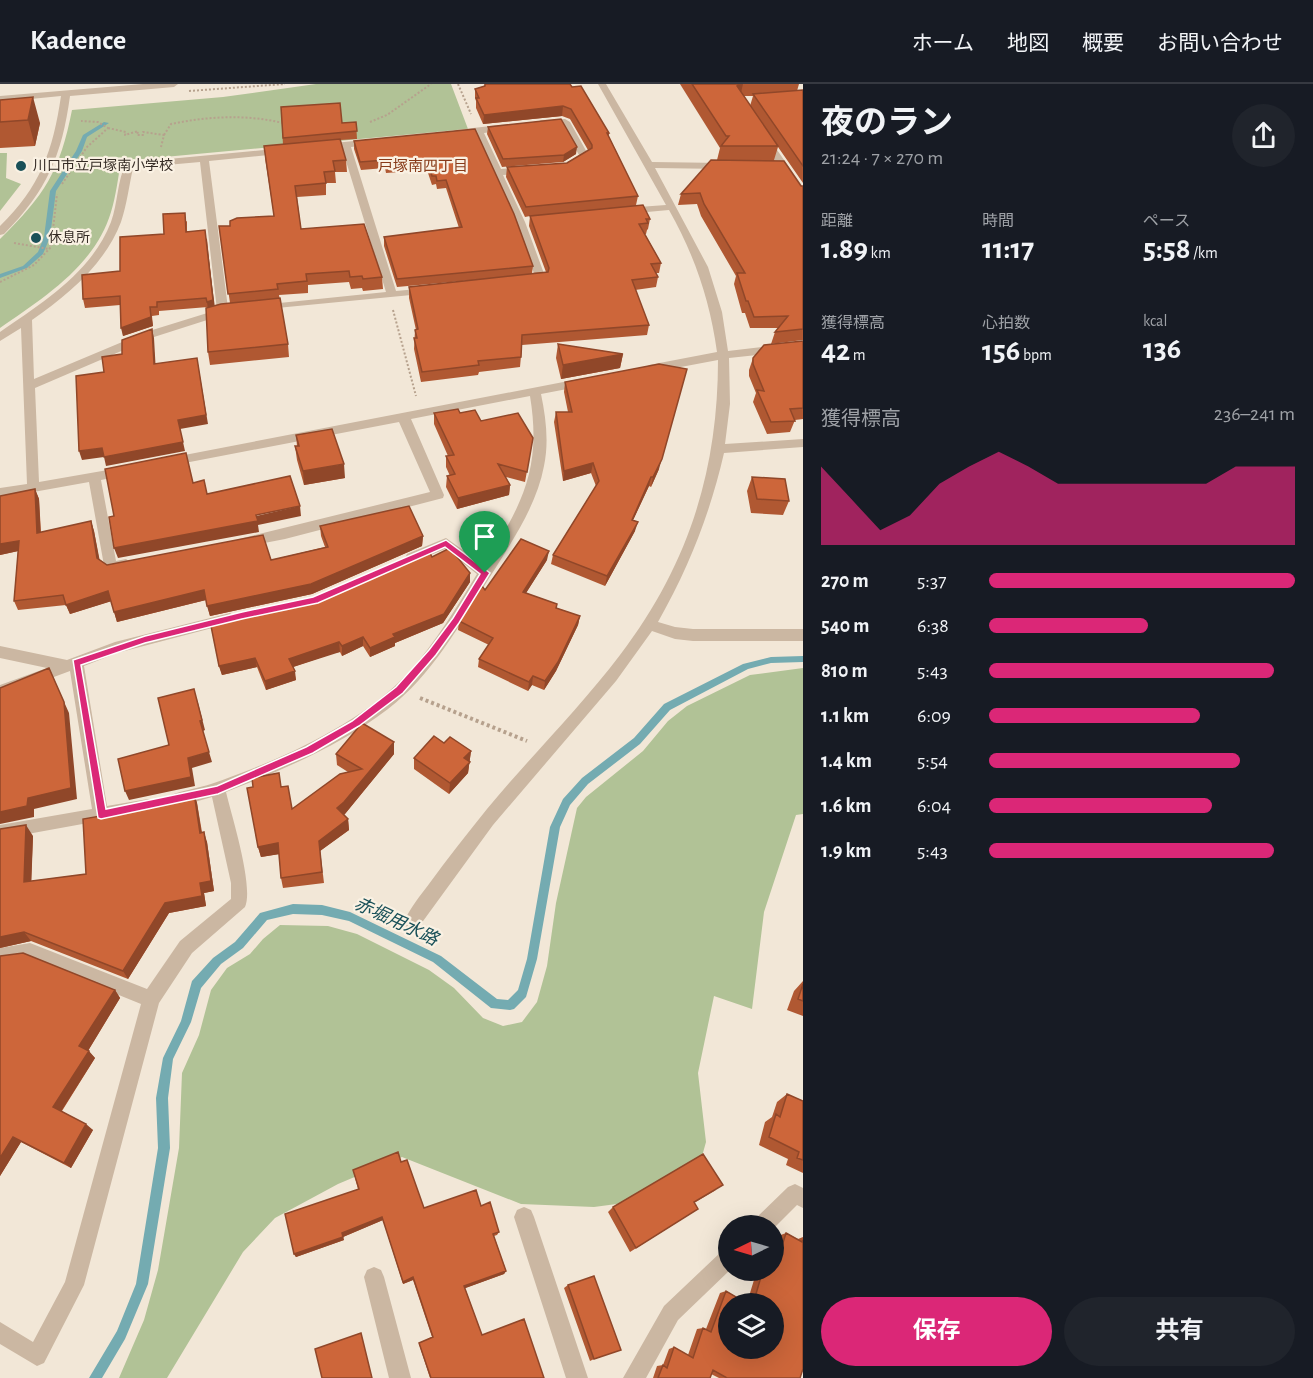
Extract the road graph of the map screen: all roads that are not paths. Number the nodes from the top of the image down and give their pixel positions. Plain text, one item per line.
1 (53, 84) edge
2 (174, 84) edge
3 (602, 84) edge
4 (69, 90) edge
5 (52, 95) junction
6 (0, 99) edge
7 (478, 130) junction
8 (759, 130) edge
9 (445, 134) edge
10 (390, 140) edge
11 (346, 145) junction
12 (311, 149) edge
13 (299, 150) edge
14 (204, 158) junction
15 (648, 165) junction
16 (739, 166) edge
17 (773, 167) edge
18 (784, 167) junction
19 (554, 168) edge
20 (543, 169) edge
21 (498, 172) junction
22 (803, 194) edge
23 (673, 207) junction
24 (614, 212) edge
25 (0, 232) edge
26 (519, 281) edge
27 (438, 290) edge
28 (391, 298) junction
29 (234, 311) junction
30 (26, 320) junction
31 (0, 337) edge
32 (803, 346) edge
33 (723, 355) junction
34 (641, 371) edge
35 (594, 380) edge
36 (29, 386) junction
37 (535, 391) junction
38 (403, 416) junction
39 (803, 443) edge
40 (719, 449) junction
41 (94, 477) junction
42 (33, 487) junction
43 (0, 493) edge
44 (234, 543) edge
45 (144, 561) edge
46 (402, 562) edge
47 (485, 573) junction
48 (242, 615) edge
49 (650, 624) junction
50 (803, 635) edge
51 (0, 651) edge
52 (72, 664) junction
53 (0, 691) edge
54 (218, 790) junction
55 (101, 815) junction
56 (0, 832) edge
57 (412, 922) dead end
58 (0, 956) edge
59 (151, 999) junction
60 (803, 1198) edge
61 (773, 1215) edge
62 (524, 1218) dead end
63 (718, 1268) edge
64 (374, 1277) dead end
65 (0, 1332) edge
66 (400, 1378) edge
67 (577, 1378) edge
68 (634, 1378) edge

1 - 5 street
2 - 4 street
3 - 15 street
4 - 5 street
4 - 25 street
5 - 6 street
7 - 9 street
7 - 19 street
7 - 21 street
8 - 18 street
10 - 11 street
11 - 12 street
11 - 28 street
13 - 14 street
14 - 29 street
14 - 30 street
15 - 16 street
15 - 23 street
17 - 18 street
18 - 22 street
20 - 21 street
21 - 26 street
23 - 24 street
23 - 33 street
27 - 28 street
28 - 29 street
29 - 36 street
30 - 31 street
30 - 36 street
32 - 33 street
33 - 34 street
33 - 40 street
35 - 37 street
36 - 42 street
37 - 38 street
37 - 47 street
38 - 41 street
38 - 44 street
39 - 40 street
40 - 49 street
41 - 42 street
41 - 45 street
42 - 43 street
46 - 47 street
47 - 54 street
48 - 52 street
49 - 50 street
49 - 57 street
51 - 52 street
52 - 53 street
52 - 55 street
54 - 55 street
54 - 59 street
55 - 56 street
58 - 59 street
59 - 65 street
60 - 61 street
62 - 67 street
63 - 68 street
64 - 66 street

